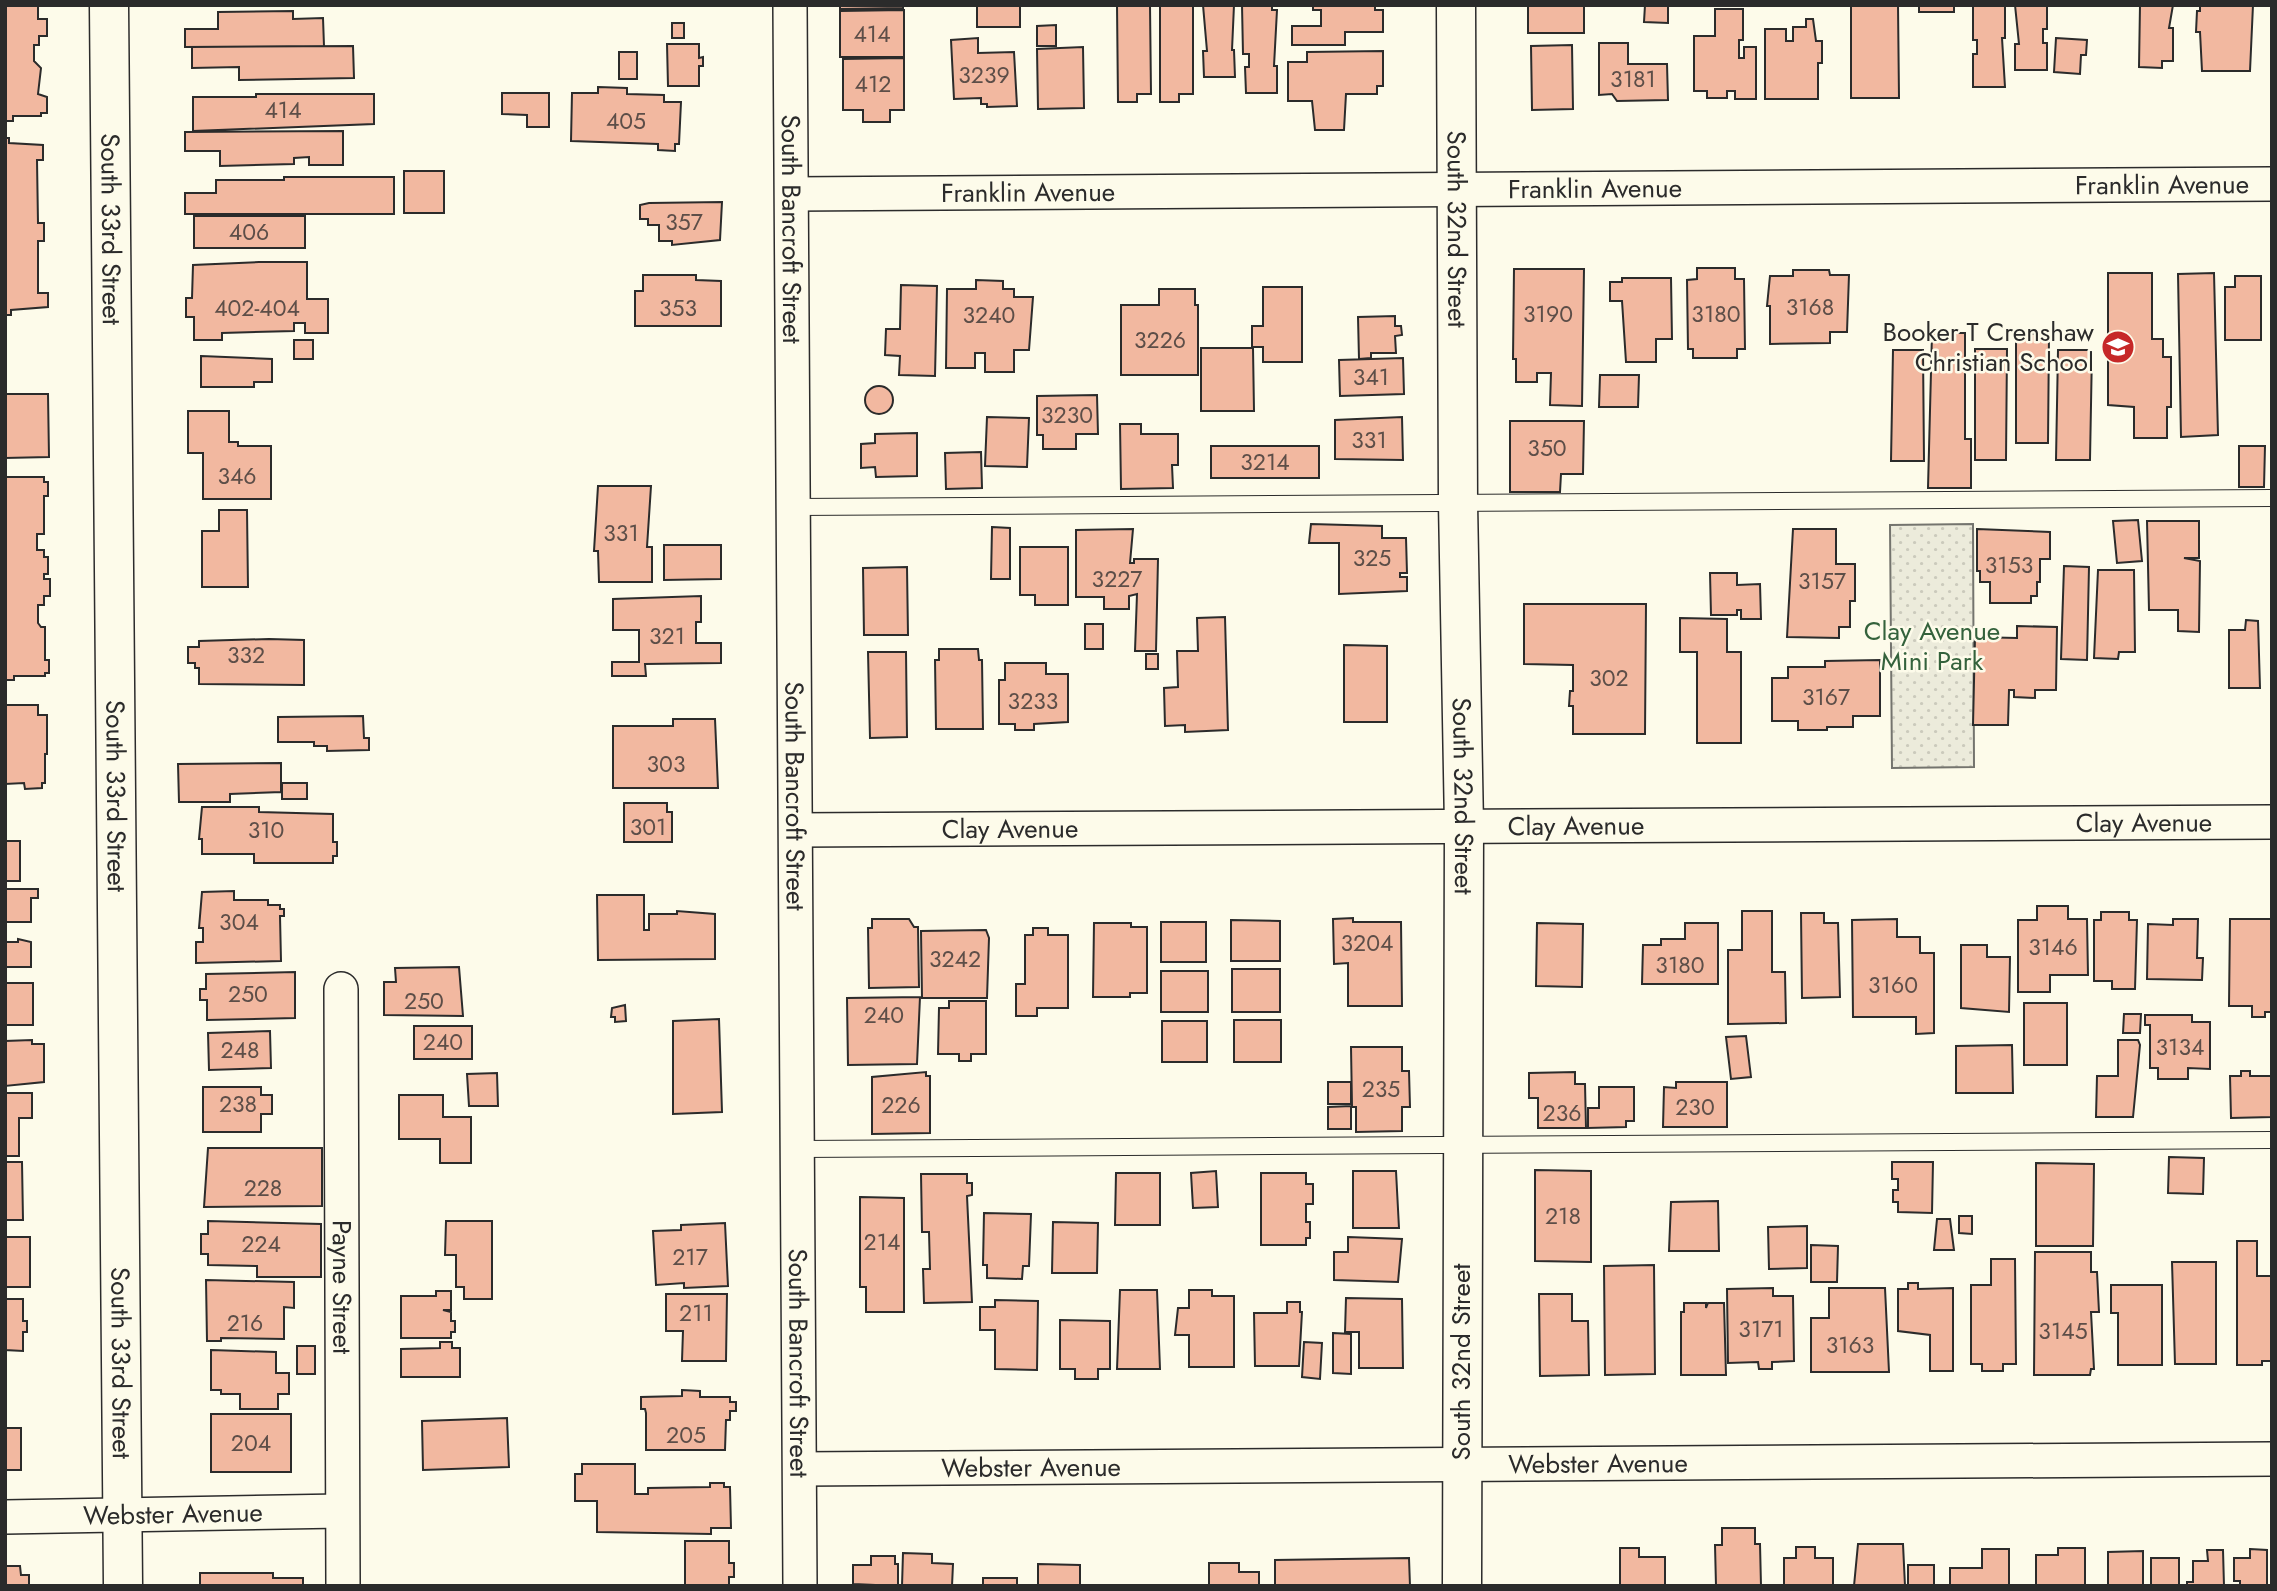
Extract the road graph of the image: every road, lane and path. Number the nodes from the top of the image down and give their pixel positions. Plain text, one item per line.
1 (109, 5) edge
2 (790, 5) edge
3 (1456, 5) edge
4 (2272, 184) edge
5 (1458, 190) junction
6 (792, 194) junction
7 (2272, 498) edge
8 (1458, 503) junction
9 (794, 507) junction
10 (2272, 822) edge
11 (1464, 826) junction
12 (796, 830) junction
13 (341, 989) dead end
14 (2272, 1140) edge
15 (1463, 1145) junction
16 (798, 1149) junction
17 (2272, 1459) edge
18 (1461, 1464) junction
19 (800, 1469) junction
20 (341, 1511) junction
21 (5, 1517) edge
22 (122, 1517) junction
23 (123, 1586) edge
24 (343, 1586) edge
25 (800, 1586) edge
26 (1462, 1586) edge

1 - 22 main road, South 33rd Street
2 - 6 street, South Bancroft Street
3 - 5 main road, South 32nd Street
4 - 5 street, Franklin Avenue
5 - 6 street, Franklin Avenue
5 - 8 main road, South 32nd Street
6 - 9 street, South Bancroft Street
7 - 8 lane
8 - 9 lane
8 - 11 main road, South 32nd Street
9 - 12 street, South Bancroft Street
10 - 11 street, Clay Avenue
11 - 12 street, Clay Avenue
11 - 15 main road, South 32nd Street
12 - 16 street, South Bancroft Street
13 - 20 street, Payne Street
14 - 15 lane
15 - 16 lane
15 - 18 main road, South 32nd Street
16 - 19 street, South Bancroft Street
17 - 18 street, Webster Avenue
18 - 19 street, Webster Avenue
18 - 26 main road, South 32nd Street
19 - 25 street, South Bancroft Street
20 - 22 street, Webster Avenue
20 - 24 street, Payne Street
21 - 22 street, Webster Avenue
22 - 23 main road, South 33rd Street

